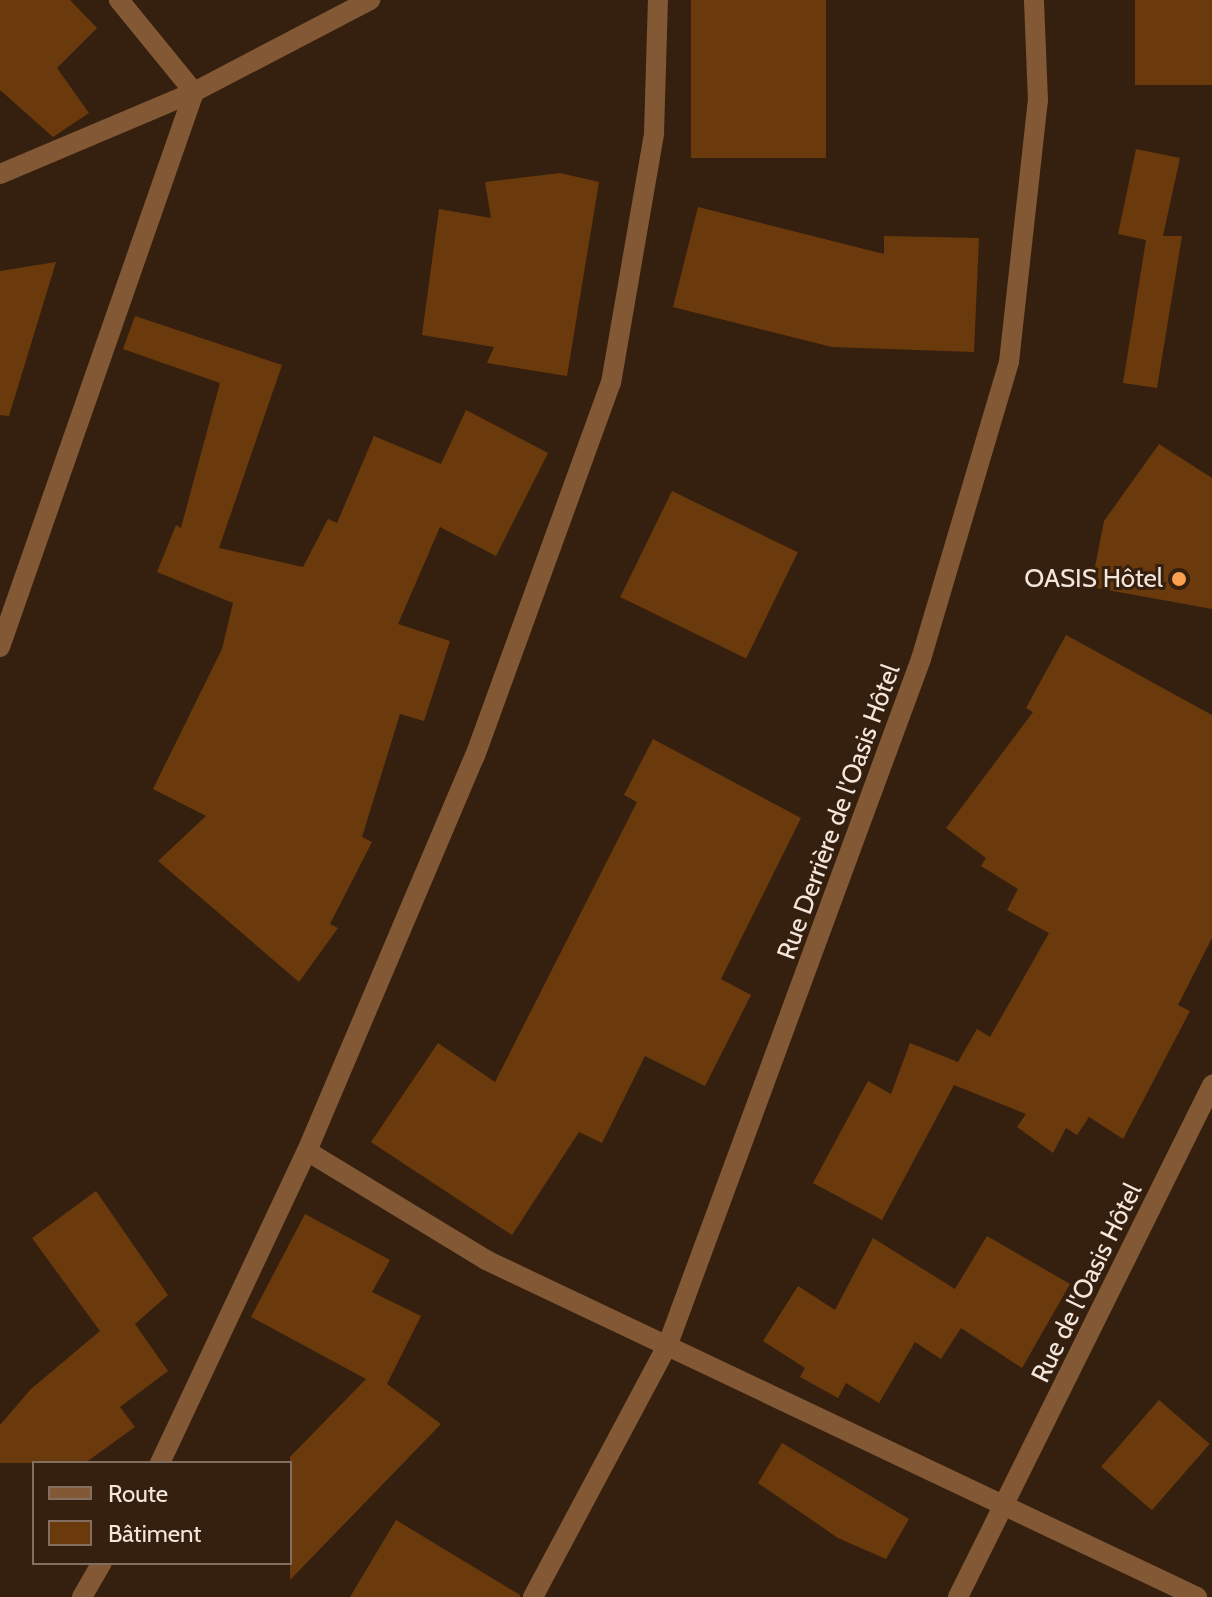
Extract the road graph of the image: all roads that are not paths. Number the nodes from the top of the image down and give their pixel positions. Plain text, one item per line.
1 (119, 0) edge
2 (370, 0) edge
3 (658, 0) edge
4 (1034, 0) edge
5 (194, 92) junction
6 (0, 174) edge
7 (0, 647) edge
8 (1212, 1085) edge
9 (307, 1151) junction
10 (668, 1344) junction
11 (161, 1461) edge
12 (1009, 1505) junction
13 (101, 1565) edge
14 (82, 1597) edge
15 (533, 1597) edge
16 (958, 1597) edge
17 (1197, 1597) edge

1 - 5 street
2 - 5 street
3 - 9 street
4 - 10 street, Rue Derrière de l'Oasis Hôtel
5 - 6 street
5 - 7 street
8 - 12 street, Rue de l'Oasis Hôtel
9 - 10 street
9 - 11 street
10 - 12 street
10 - 15 street, Rue Derrière de l'Oasis Hôtel
12 - 16 street, Rue de l'Oasis Hôtel
12 - 17 street
13 - 14 street

